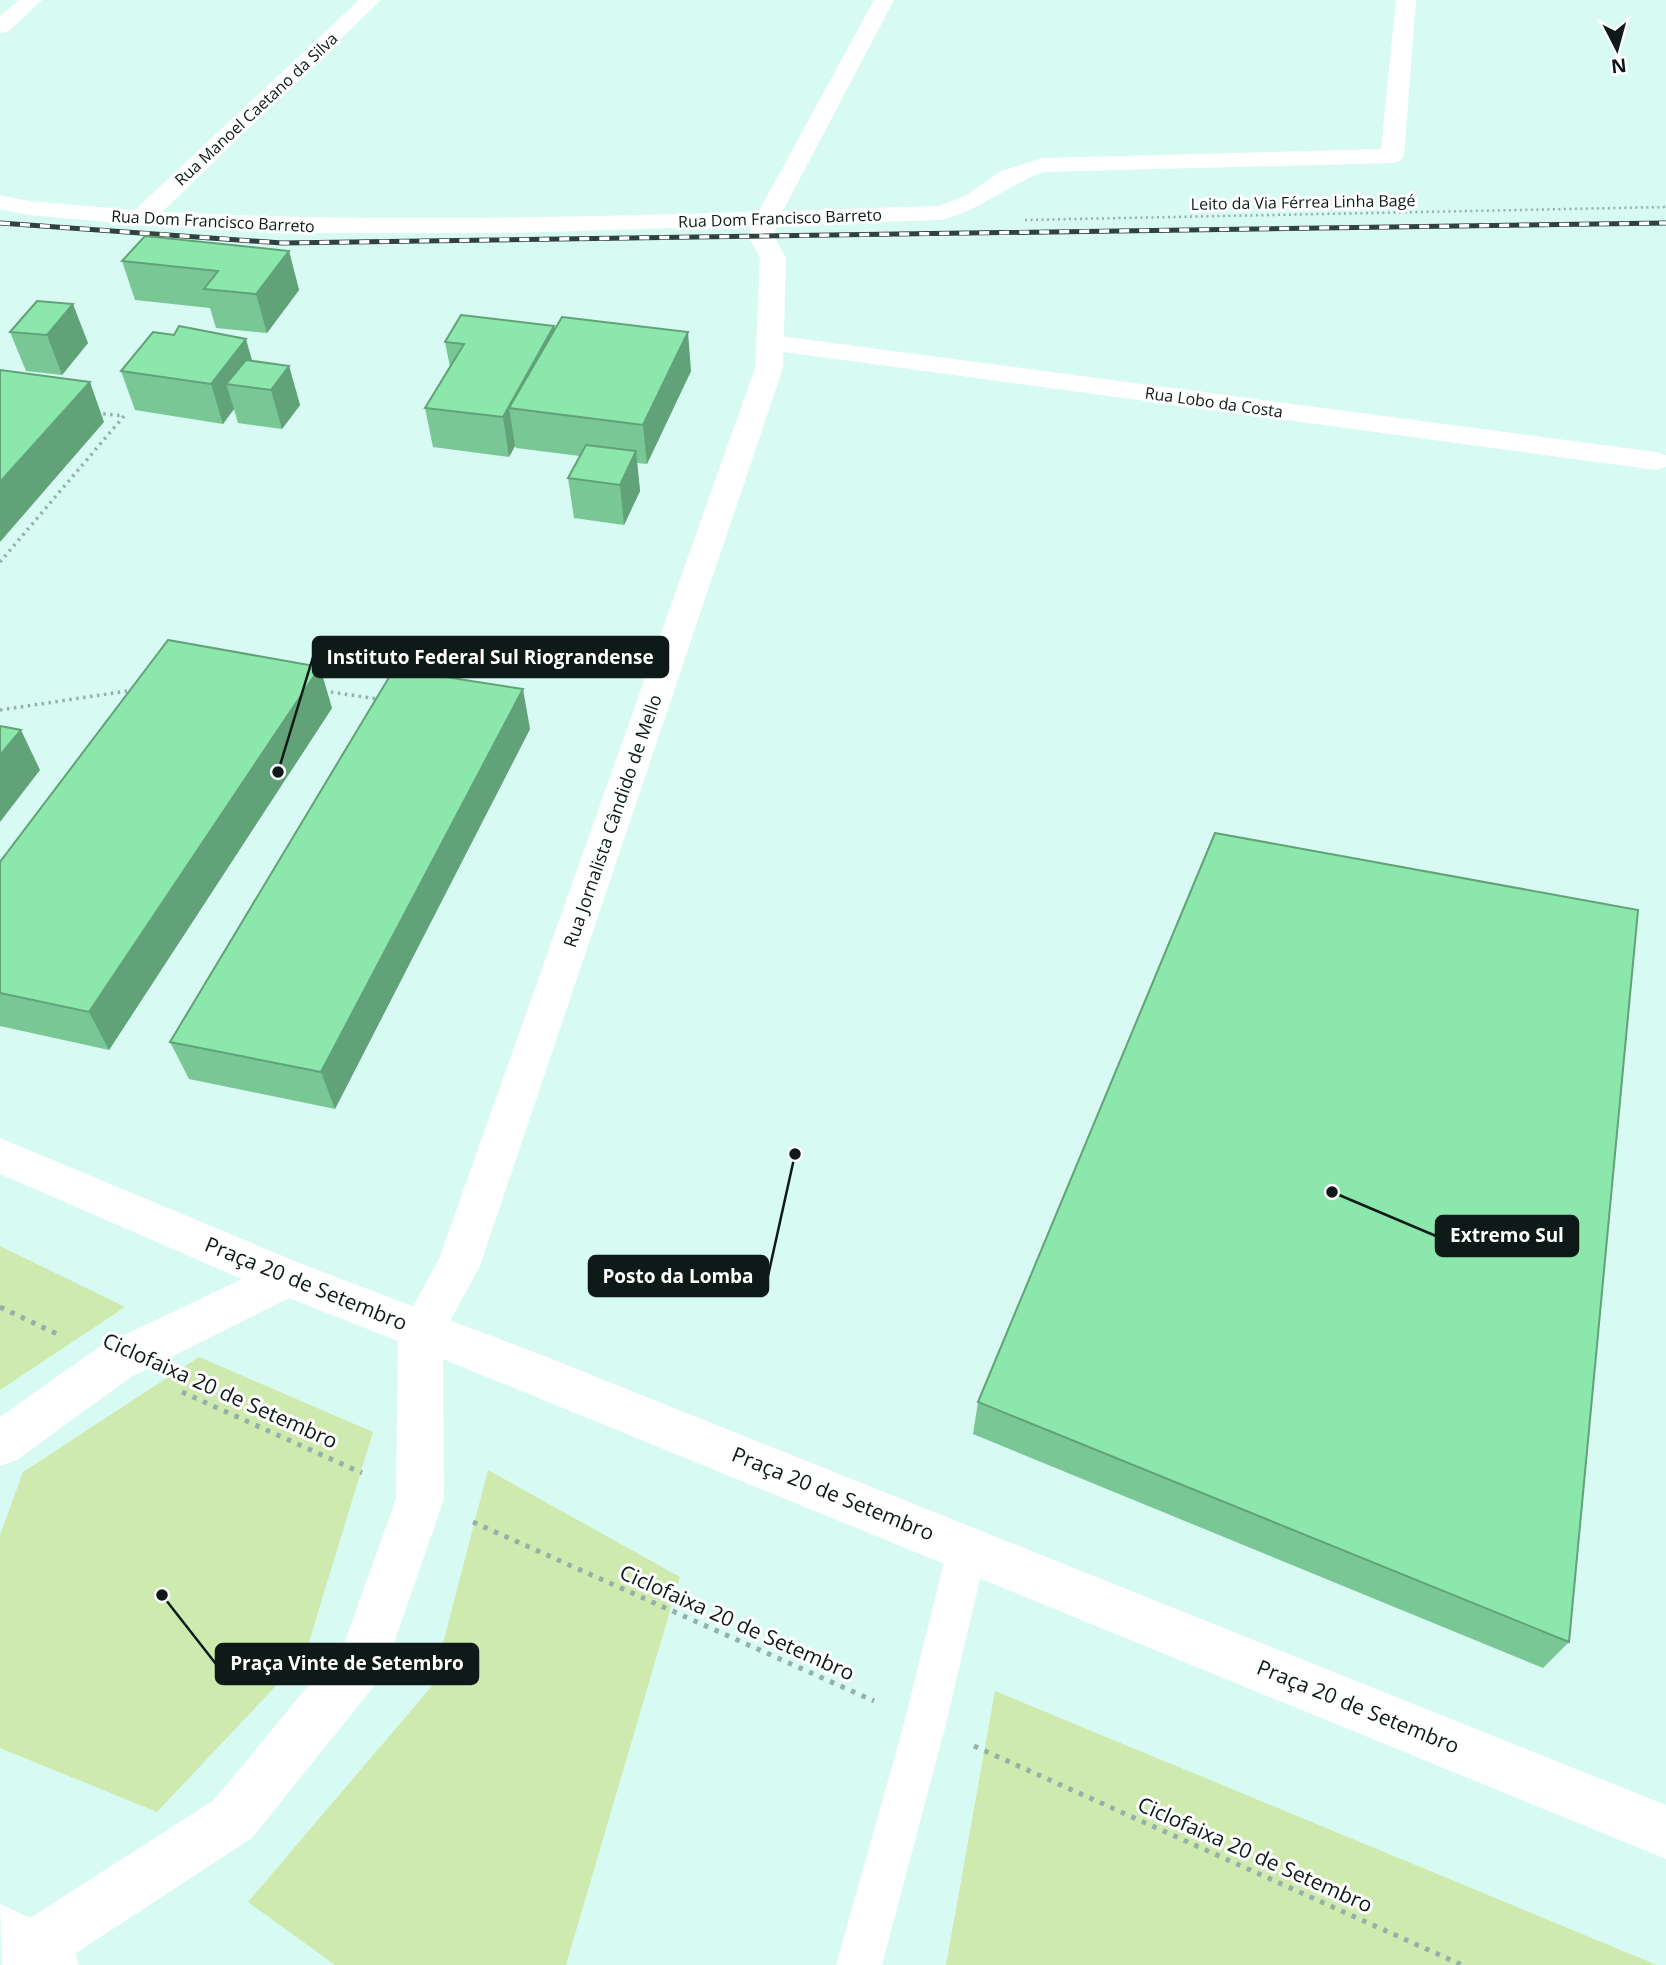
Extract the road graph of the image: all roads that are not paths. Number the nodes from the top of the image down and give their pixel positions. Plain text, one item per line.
1 (32, 0) edge
2 (371, 0) edge
3 (884, 0) edge
4 (1406, 0) edge
5 (0, 27) edge
6 (0, 202) edge
7 (141, 218) junction
8 (767, 218) junction
9 (772, 343) junction
10 (1656, 461) dead end
11 (0, 1155) edge
12 (287, 1278) junction
13 (421, 1331) junction
14 (0, 1444) edge
15 (967, 1549) junction
16 (1666, 1832) edge
17 (29, 1949) edge
18 (859, 1965) edge

1 - 5 street
2 - 7 street, Rua Manoel Caetano da Silva
3 - 8 street
4 - 8 street, Rua Dom Francisco Barreto
6 - 7 street, Rua Dom Francisco Barreto
7 - 8 street, Rua Dom Francisco Barreto
8 - 9 street, Rua Jornalista Cândido de Mello
9 - 10 street, Rua Lobo da Costa
9 - 13 street, Rua Jornalista Cândido de Mello
11 - 12 street, Praça 20 de Setembro
12 - 13 street, Praça 20 de Setembro
12 - 14 street
13 - 15 street, Praça 20 de Setembro
13 - 17 street
15 - 16 street, Praça 20 de Setembro
15 - 18 lane

